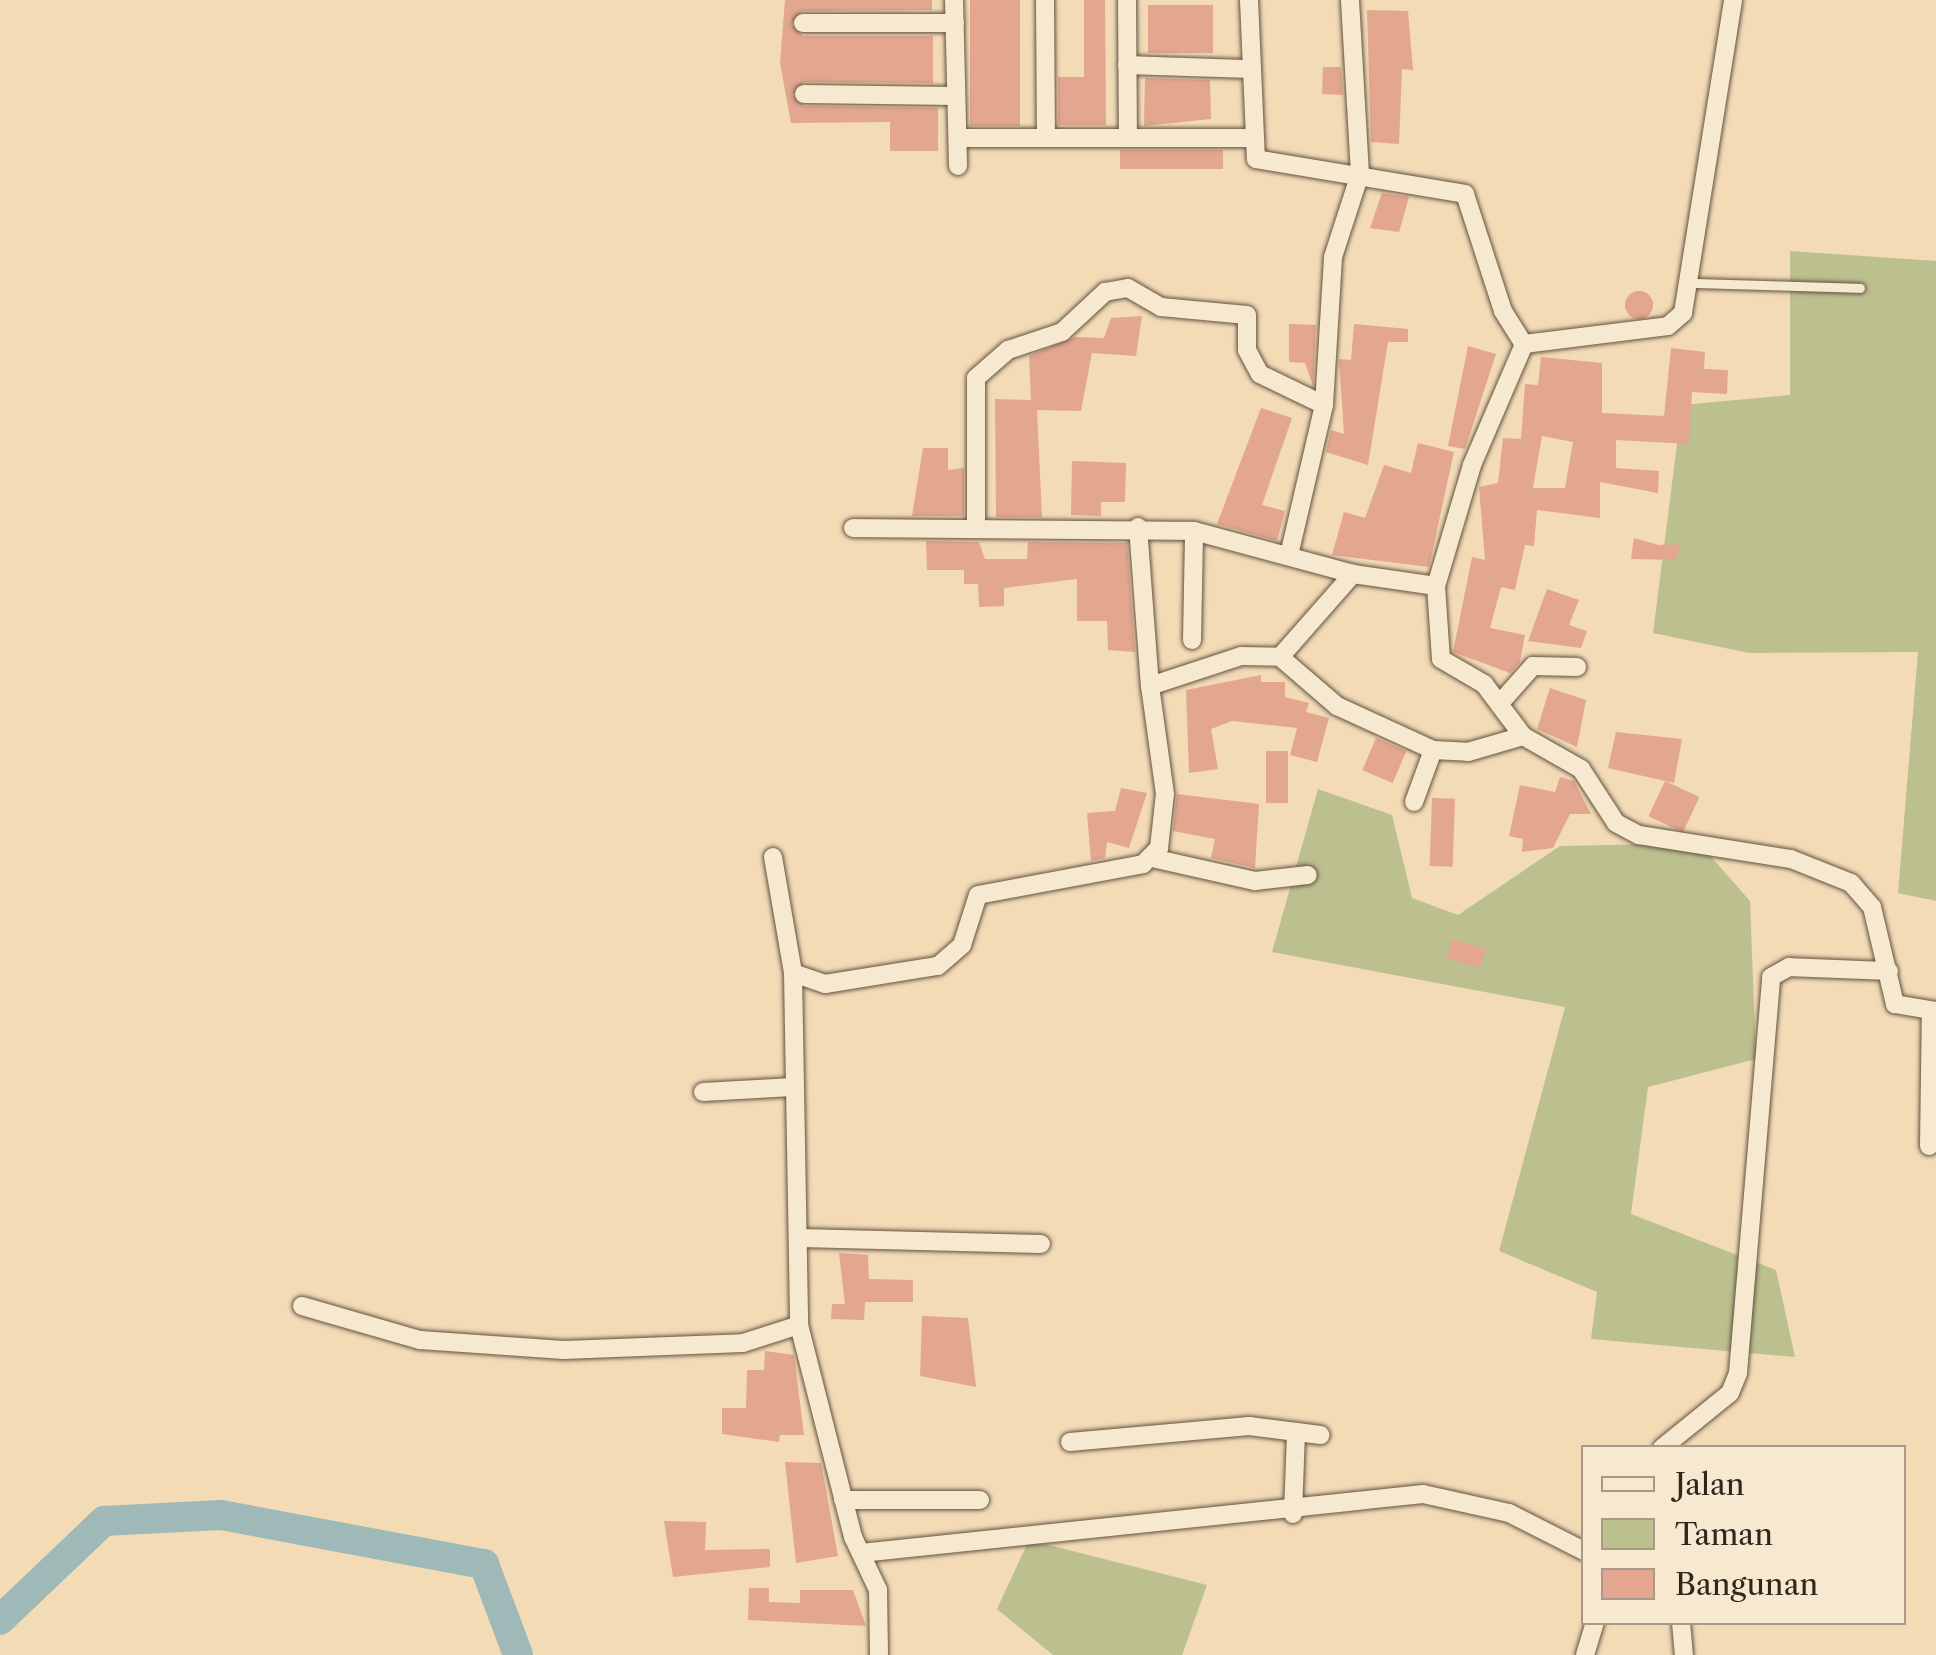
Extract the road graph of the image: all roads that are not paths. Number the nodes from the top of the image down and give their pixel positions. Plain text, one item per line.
1 (954, 0) edge
2 (1045, 0) edge
3 (1127, 0) edge
4 (1249, 0) edge
5 (1350, 0) edge
6 (1732, 0) edge
7 (955, 22) junction
8 (803, 23) dead end
9 (1126, 66) junction
10 (1250, 70) junction
11 (804, 94) dead end
12 (955, 96) junction
13 (1046, 135) junction
14 (1128, 136) junction
15 (958, 138) junction
16 (1253, 138) junction
17 (958, 166) dead end
18 (1360, 174) junction
19 (1692, 283) junction
20 (1860, 288) dead end
21 (1524, 344) junction
22 (1324, 405) junction
23 (976, 527) junction
24 (1138, 527) junction
25 (853, 528) dead end
26 (1194, 531) junction
27 (1290, 551) junction
28 (1353, 574) junction
29 (1436, 586) junction
30 (1192, 640) dead end
31 (1280, 656) junction
32 (1576, 667) dead end
33 (1150, 686) junction
34 (1501, 702) junction
35 (1523, 736) junction
36 (1433, 750) junction
37 (1414, 802) dead end
38 (773, 856) dead end
39 (1152, 858) junction
40 (1308, 875) dead end
41 (1888, 971) junction
42 (793, 973) junction
43 (1934, 1011) edge
44 (793, 1088) junction
45 (703, 1092) dead end
46 (1929, 1146) dead end
47 (799, 1238) junction
48 (1042, 1244) dead end
49 (302, 1306) dead end
50 (799, 1326) junction
51 (1296, 1432) junction
52 (1320, 1435) dead end
53 (1070, 1442) dead end
54 (1666, 1445) edge
55 (843, 1500) junction
56 (980, 1500) dead end
57 (1293, 1514) junction
58 (1581, 1549) edge
59 (862, 1553) junction
60 (1594, 1625) edge
61 (1681, 1625) edge
62 (879, 1655) edge
63 (1585, 1655) edge
64 (1684, 1655) edge

1 - 7 street
2 - 13 street
3 - 9 street
4 - 10 street
5 - 18 street
6 - 19 street
7 - 8 street
7 - 12 street
9 - 10 street
9 - 14 street
10 - 16 street
11 - 12 street
12 - 15 street
13 - 14 street
13 - 15 street
14 - 16 street
15 - 17 street
16 - 18 street
18 - 21 street
18 - 22 street
19 - 20 lane
19 - 21 street
21 - 29 street
22 - 23 street
22 - 27 street
23 - 24 street
23 - 25 street
24 - 26 street
24 - 33 street
26 - 27 street
26 - 30 street
27 - 28 street
28 - 29 street
28 - 31 street
29 - 34 street
31 - 33 street
31 - 36 street
32 - 34 street
33 - 39 street
34 - 35 street
35 - 36 street
35 - 41 street
36 - 37 street
38 - 42 street
39 - 40 street
39 - 42 street
41 - 43 street
41 - 54 street
42 - 44 street
43 - 46 street
44 - 45 street
44 - 47 street
47 - 48 street
47 - 50 street
49 - 50 street
50 - 55 street
51 - 52 street
51 - 53 street
51 - 57 street
55 - 56 street
55 - 59 street
57 - 58 street
57 - 59 street
59 - 62 street
60 - 63 street
61 - 64 street

